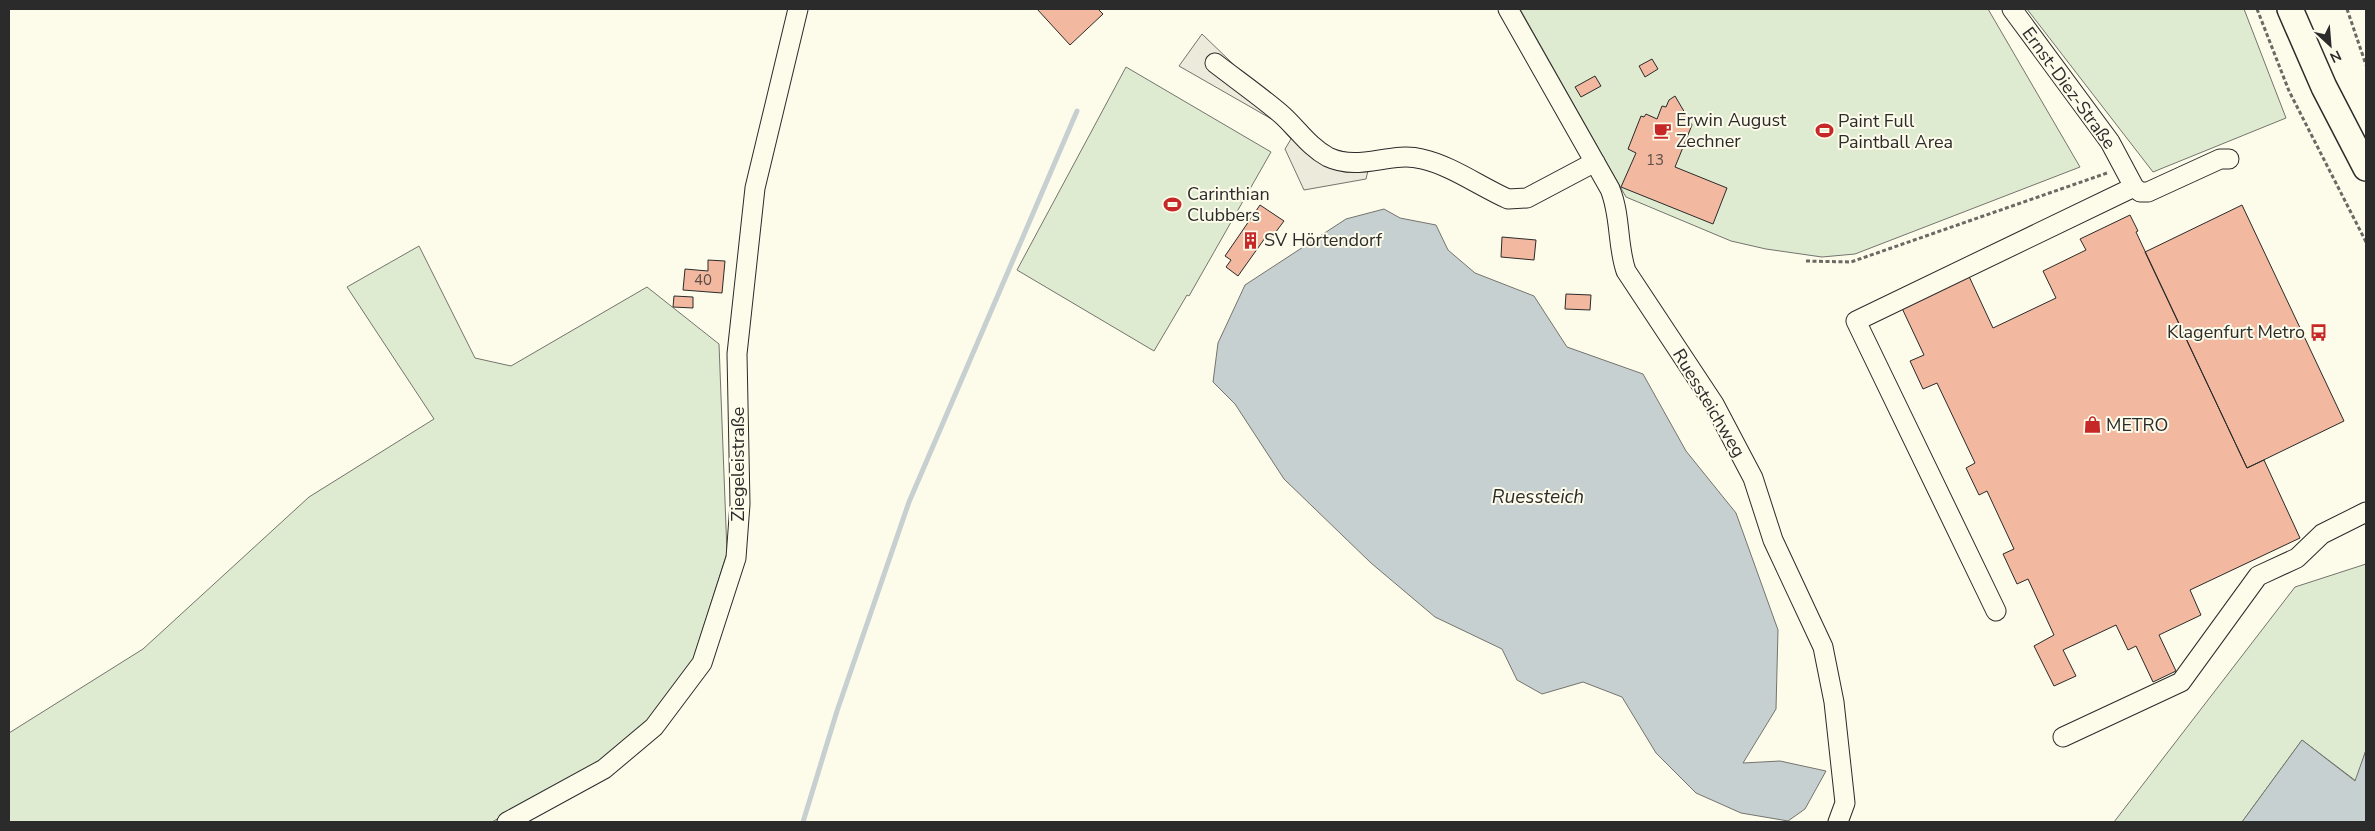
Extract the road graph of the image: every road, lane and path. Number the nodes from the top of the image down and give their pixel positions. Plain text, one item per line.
1 (798, 9) edge
2 (1508, 9) edge
3 (2012, 9) edge
4 (2257, 9) edge
5 (2290, 9) edge
6 (2346, 9) edge
7 (1215, 62) dead end
8 (2366, 65) edge
9 (2229, 159) dead end
10 (1595, 162) junction
11 (2125, 168) junction
12 (2366, 168) edge
13 (2134, 187) junction
14 (2366, 242) edge
15 (1806, 262) dead end
16 (2366, 512) edge
17 (1996, 612) dead end
18 (2063, 737) dead end
19 (506, 822) edge
20 (1838, 822) edge

1 - 19 street, Ziegeleistraße
2 - 10 street, Ruessteichweg
3 - 11 street, Ernst-Diez-Straße
4 - 14 path
5 - 12 main road
6 - 8 path
7 - 10 street
9 - 13 street
10 - 20 street, Ruessteichweg
11 - 13 street, Ernst-Diez-Straße
11 - 15 path
13 - 17 street
16 - 18 street

